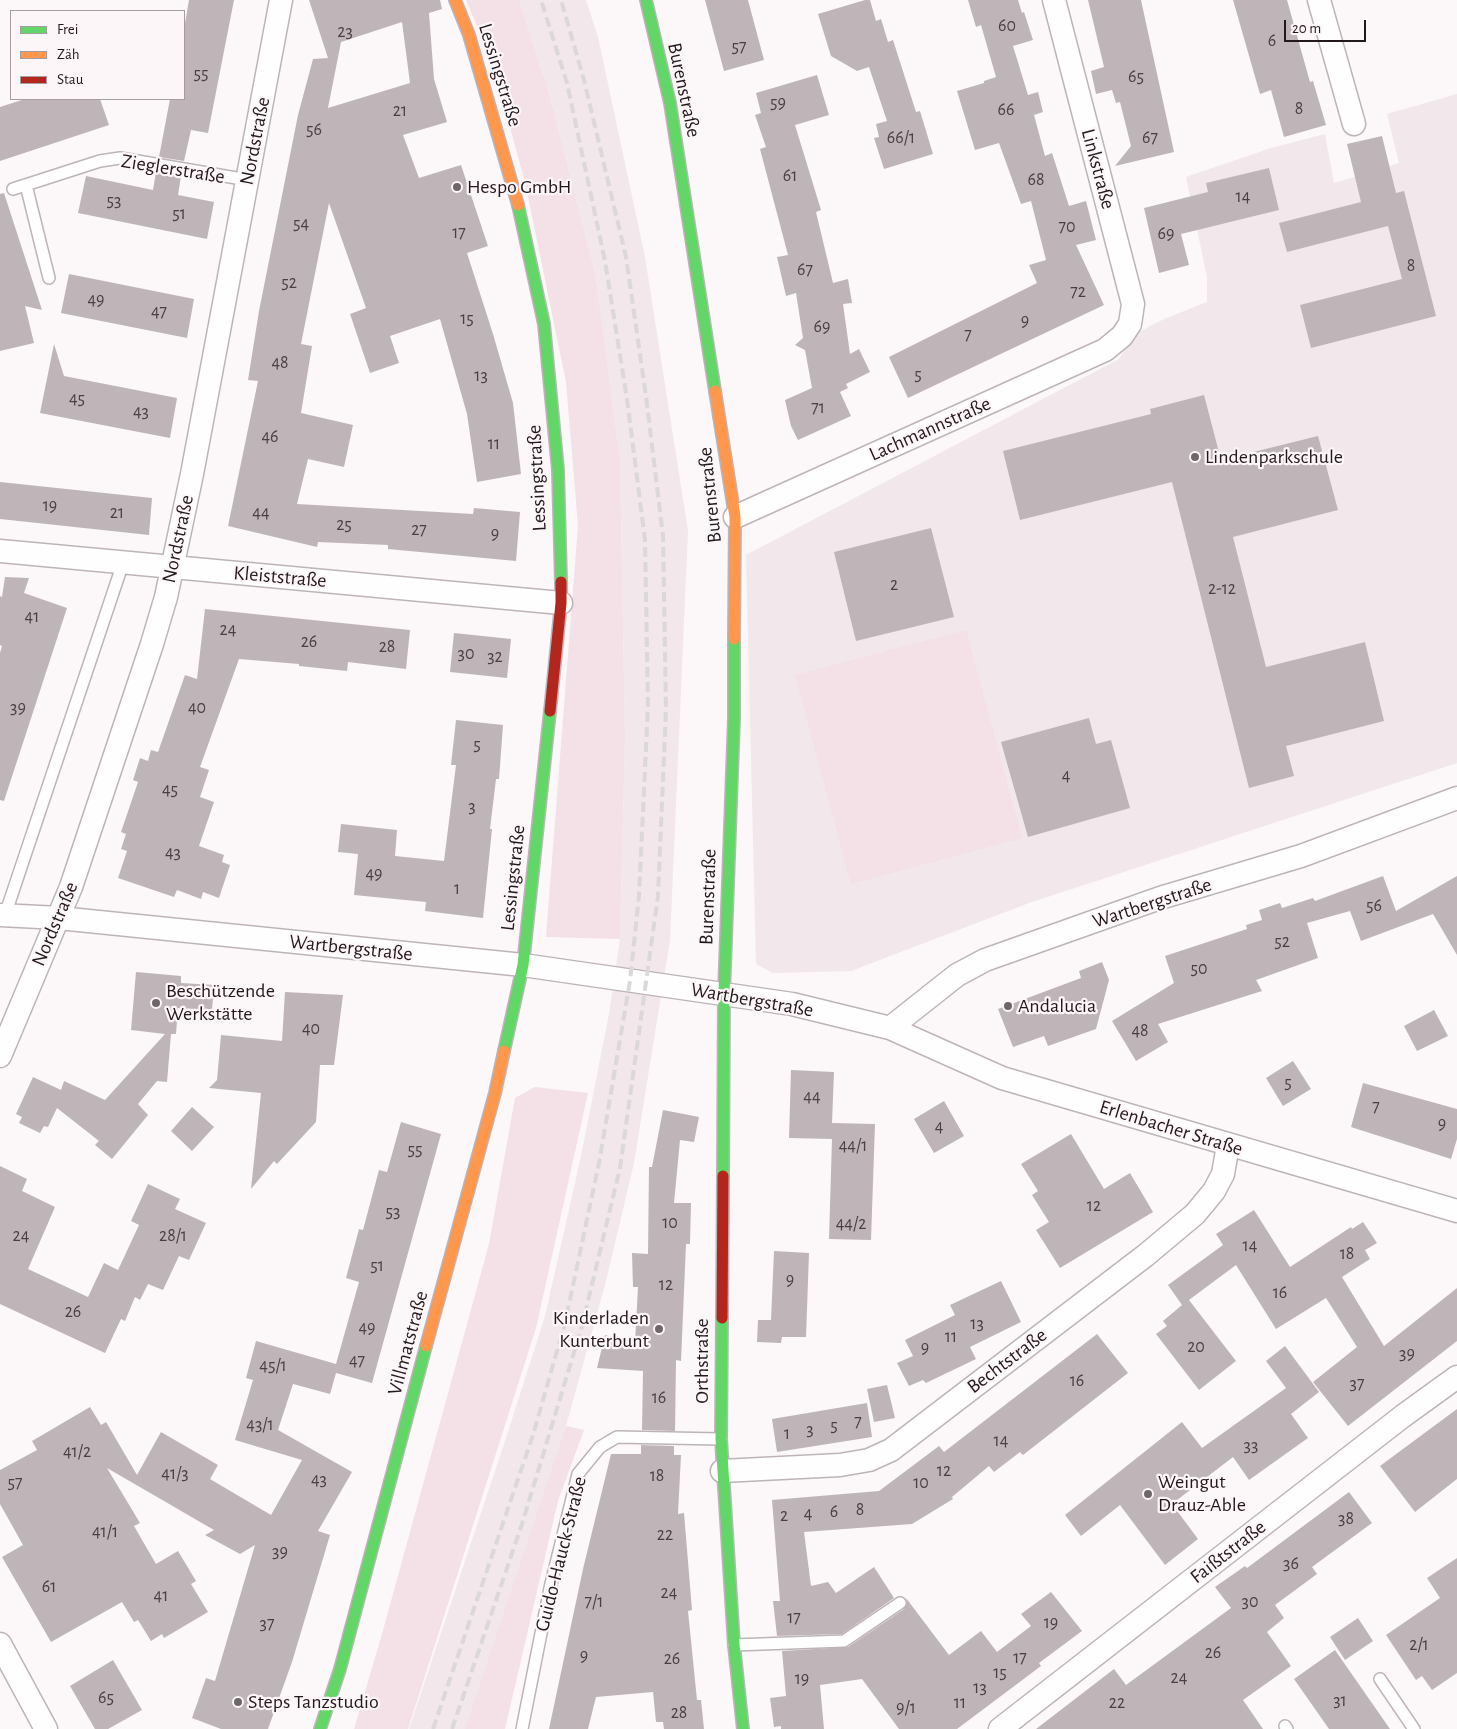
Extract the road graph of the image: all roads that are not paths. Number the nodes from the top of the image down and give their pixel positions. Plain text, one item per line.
1 (281, 0) edge
2 (455, 0) edge
3 (646, 0) edge
4 (1054, 0) edge
5 (1319, 0) edge
6 (1354, 124) dead end
7 (248, 180) junction
8 (26, 185) junction
9 (13, 190) dead end
10 (49, 278) dead end
11 (1122, 336) joint
12 (735, 517) junction
13 (0, 551) edge
14 (123, 563) junction
15 (171, 567) junction
16 (561, 603) junction
17 (1457, 798) edge
18 (2, 915) edge
19 (59, 918) junction
20 (523, 965) junction
21 (724, 993) junction
22 (890, 1028) junction
23 (0, 1056) edge
24 (1228, 1145) junction
25 (1457, 1211) edge
26 (1457, 1377) edge
27 (721, 1439) junction
28 (722, 1471) junction
29 (900, 1603) dead end
30 (0, 1644) edge
31 (734, 1645) junction
32 (1380, 1679) dead end
33 (46, 1729) edge
34 (320, 1729) edge
35 (522, 1729) edge
36 (743, 1729) edge
37 (1000, 1729) edge
38 (1414, 1729) edge

1 - 7 street, Nordstraße
2 - 16 street, Lessingstraße
3 - 12 street, Burenstraße
4 - 11 street, Linkstraße
5 - 6 street
7 - 8 lane, Zieglerstraße
7 - 15 street, Nordstraße
8 - 9 lane, Zieglerstraße
8 - 10 lane
11 - 12 street, Lachmannstraße
12 - 21 street, Burenstraße
13 - 14 street, Kleiststraße
14 - 15 street, Kleiststraße
14 - 18 lane
15 - 16 street, Kleiststraße
15 - 19 street, Nordstraße
16 - 20 street, Lessingstraße
17 - 22 street, Wartbergstraße
18 - 19 street, Wartbergstraße
19 - 20 street, Wartbergstraße
19 - 23 street, Nordstraße
20 - 21 street, Wartbergstraße
20 - 34 street, Villmatstraße
21 - 22 street, Wartbergstraße
21 - 27 street, Orthstraße
22 - 24 street, Erlenbacher Straße
24 - 25 street, Erlenbacher Straße
24 - 28 street, Bechtstraße
26 - 37 street, Faißtstraße
27 - 28 street, Orthstraße
27 - 35 lane, Guido-Hauck-Straße
28 - 31 street, Orthstraße
29 - 31 lane
30 - 33 street
31 - 36 street, Orthstraße
32 - 38 lane

